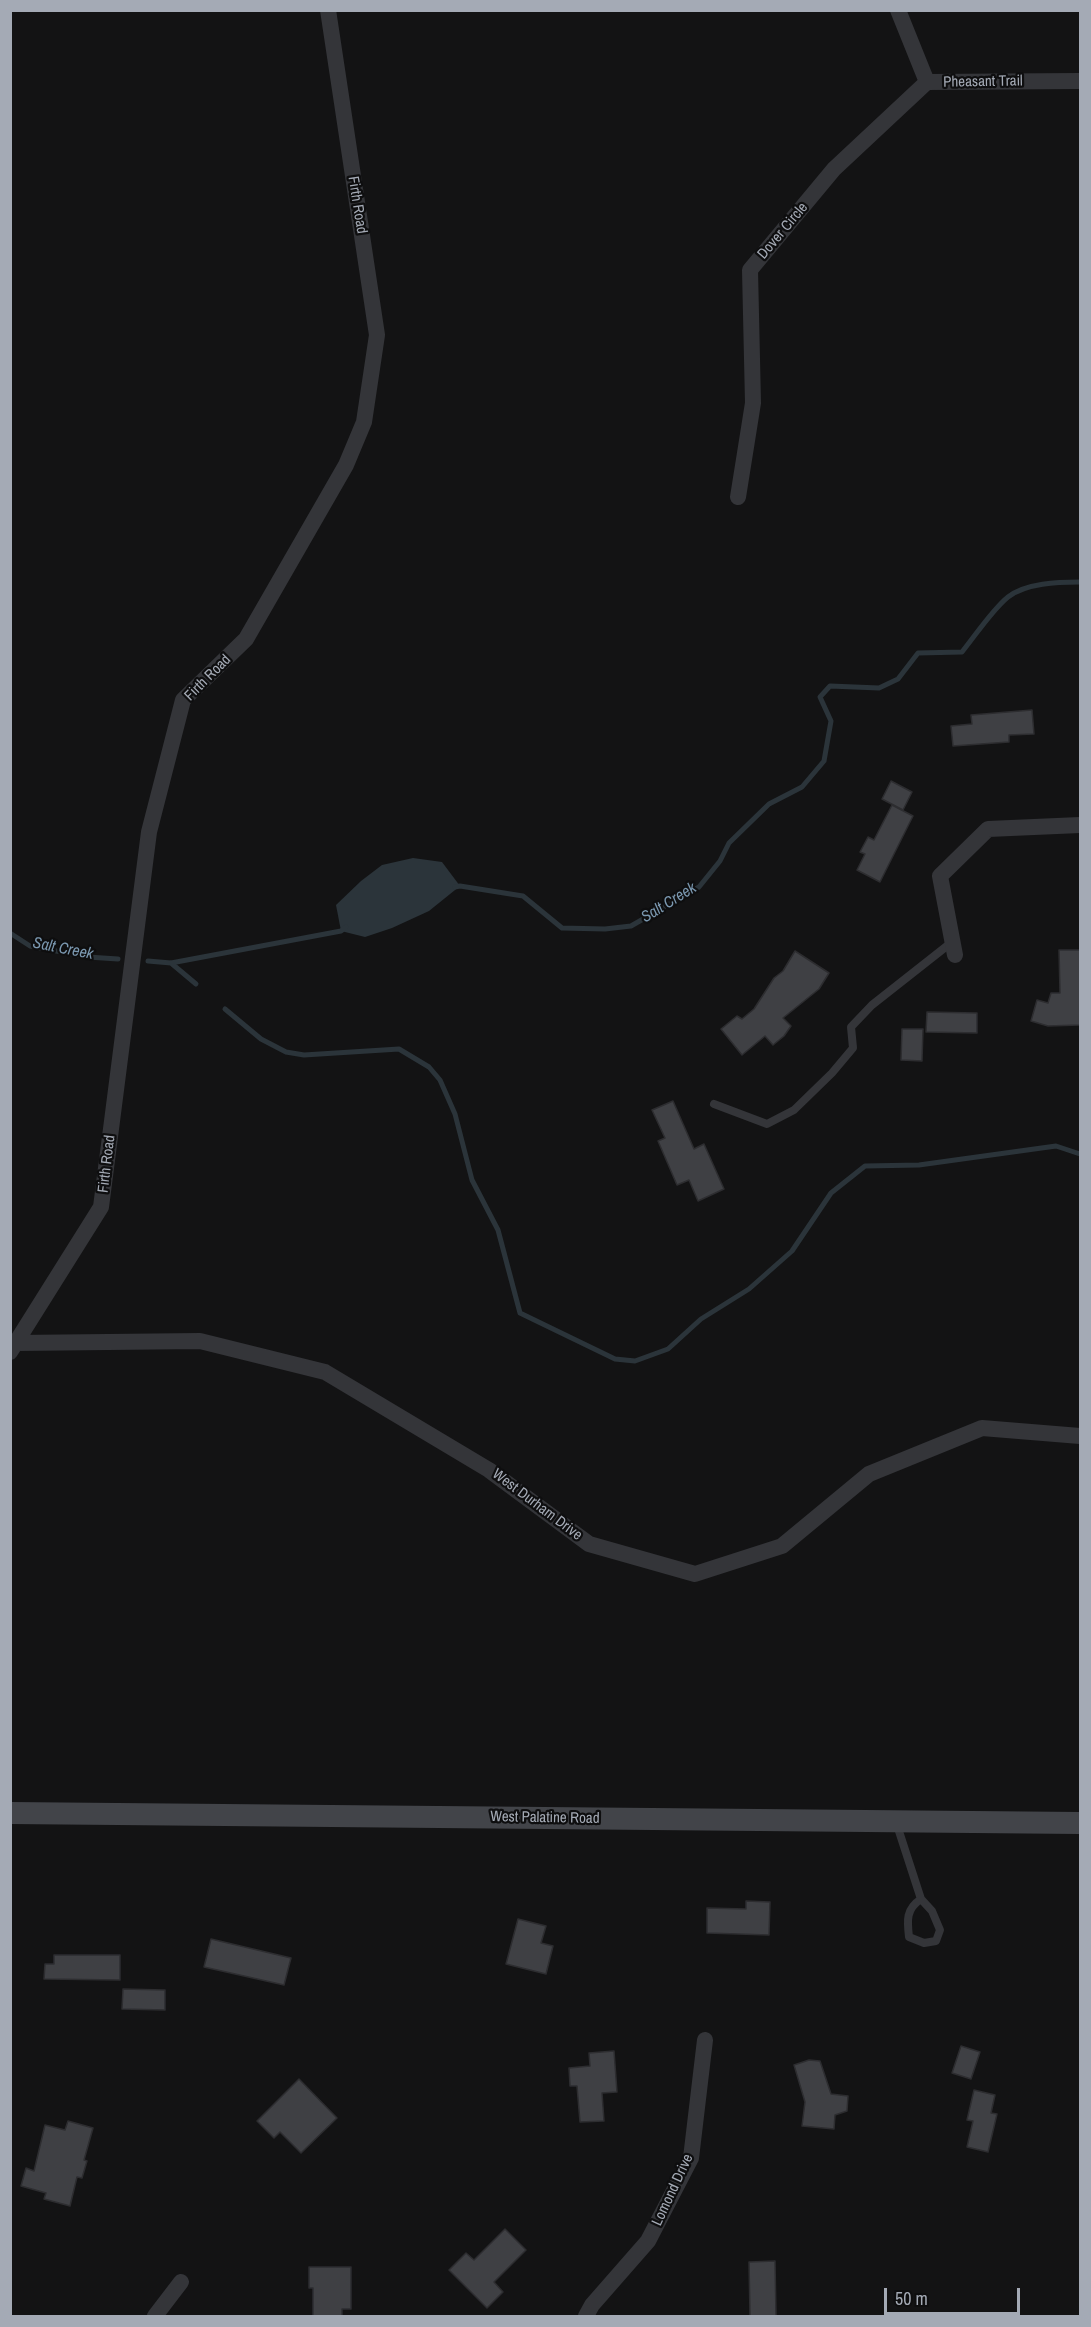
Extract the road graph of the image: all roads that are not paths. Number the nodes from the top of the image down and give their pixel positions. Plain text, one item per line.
1 (328, 10) edge
2 (898, 10) edge
3 (1080, 81) edge
4 (927, 82) junction
5 (738, 497) dead end
6 (1080, 825) edge
7 (954, 949) joint
8 (714, 1104) dead end
9 (13, 1347) edge
10 (1080, 1436) edge
11 (10, 1813) edge
12 (896, 1821) junction
13 (1080, 1823) edge
14 (921, 1899) junction
15 (705, 2040) dead end
16 (181, 2283) dead end
17 (155, 2316) edge
18 (586, 2316) edge

1 - 9 street, Firth Road
2 - 4 street, Pheasant Trail
3 - 4 street, Pheasant Trail
4 - 5 street, Dover Circle
6 - 7 street
7 - 8 lane
9 - 10 street, West Durham Drive
11 - 12 main road, West Palatine Road
12 - 13 main road, West Palatine Road
12 - 14 lane
14 - 14 lane
15 - 18 street, Lomond Drive
16 - 17 street

